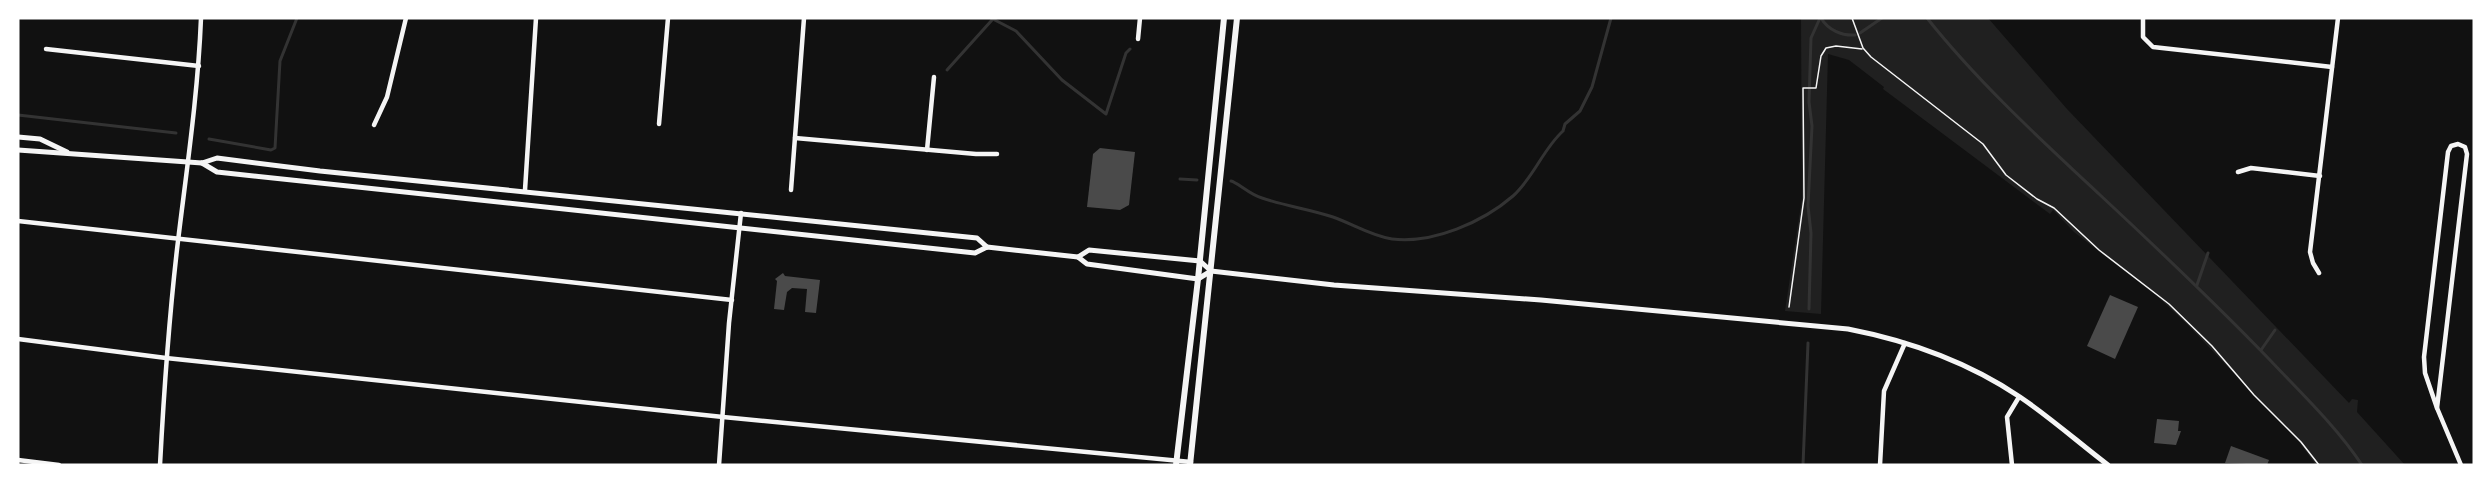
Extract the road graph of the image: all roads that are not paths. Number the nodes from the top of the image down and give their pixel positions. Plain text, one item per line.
1 (201, 18) edge
2 (406, 18) edge
3 (536, 18) edge
4 (668, 18) edge
5 (804, 18) edge
6 (1140, 18) edge
7 (1224, 18) edge
8 (1237, 18) edge
9 (2143, 18) edge
10 (2338, 18) edge
11 (1138, 39) dead end
12 (46, 49) dead end
13 (200, 66) junction
14 (2332, 67) junction
15 (934, 77) dead end
16 (374, 124) dead end
17 (658, 124) dead end
18 (18, 137) edge
19 (795, 138) junction
20 (18, 150) edge
21 (927, 150) junction
22 (68, 152) junction
23 (997, 154) dead end
24 (189, 162) junction
25 (202, 163) junction
26 (2238, 172) dead end
27 (2320, 176) junction
28 (525, 190) junction
29 (791, 190) dead end
30 (741, 213) junction
31 (18, 221) edge
32 (739, 229) junction
33 (178, 241) junction
34 (987, 247) junction
35 (1078, 257) junction
36 (1200, 261) junction
37 (1211, 271) junction
38 (2319, 273) dead end
39 (1198, 279) junction
40 (732, 300) junction
41 (18, 339) edge
42 (1905, 343) junction
43 (166, 358) junction
44 (2019, 397) junction
45 (2437, 408) junction
46 (723, 417) junction
47 (18, 460) edge
48 (1177, 463) edge
49 (1190, 464) edge
50 (59, 465) edge
51 (160, 465) edge
52 (719, 465) edge
53 (1880, 465) edge
54 (2012, 465) edge
55 (2108, 465) edge
56 (2461, 465) edge

1 - 13 street
2 - 16 street
3 - 28 street
4 - 17 street
5 - 19 street
6 - 11 street
7 - 36 main road
8 - 37 main road
9 - 14 street
10 - 14 street
12 - 13 street
13 - 24 street
14 - 27 street
15 - 21 street
18 - 22 street
19 - 21 street
19 - 29 street
20 - 22 street
21 - 23 street
22 - 24 street
24 - 25 street
24 - 33 street
25 - 28 street
25 - 32 street
26 - 27 street
27 - 38 street
28 - 30 street
30 - 32 street
30 - 34 street
31 - 33 street
32 - 34 street
32 - 40 street
33 - 40 street
33 - 43 street
34 - 35 street
35 - 36 street
35 - 39 street
36 - 37 street
36 - 39 main road
37 - 39 street
37 - 42 street
37 - 49 main road
39 - 48 main road
40 - 46 street
41 - 43 street
42 - 44 street
42 - 53 street
43 - 46 street
43 - 51 street
44 - 54 street
44 - 55 street
45 - 45 street
45 - 56 street
46 - 48 street
46 - 52 street
47 - 50 street
48 - 49 street

